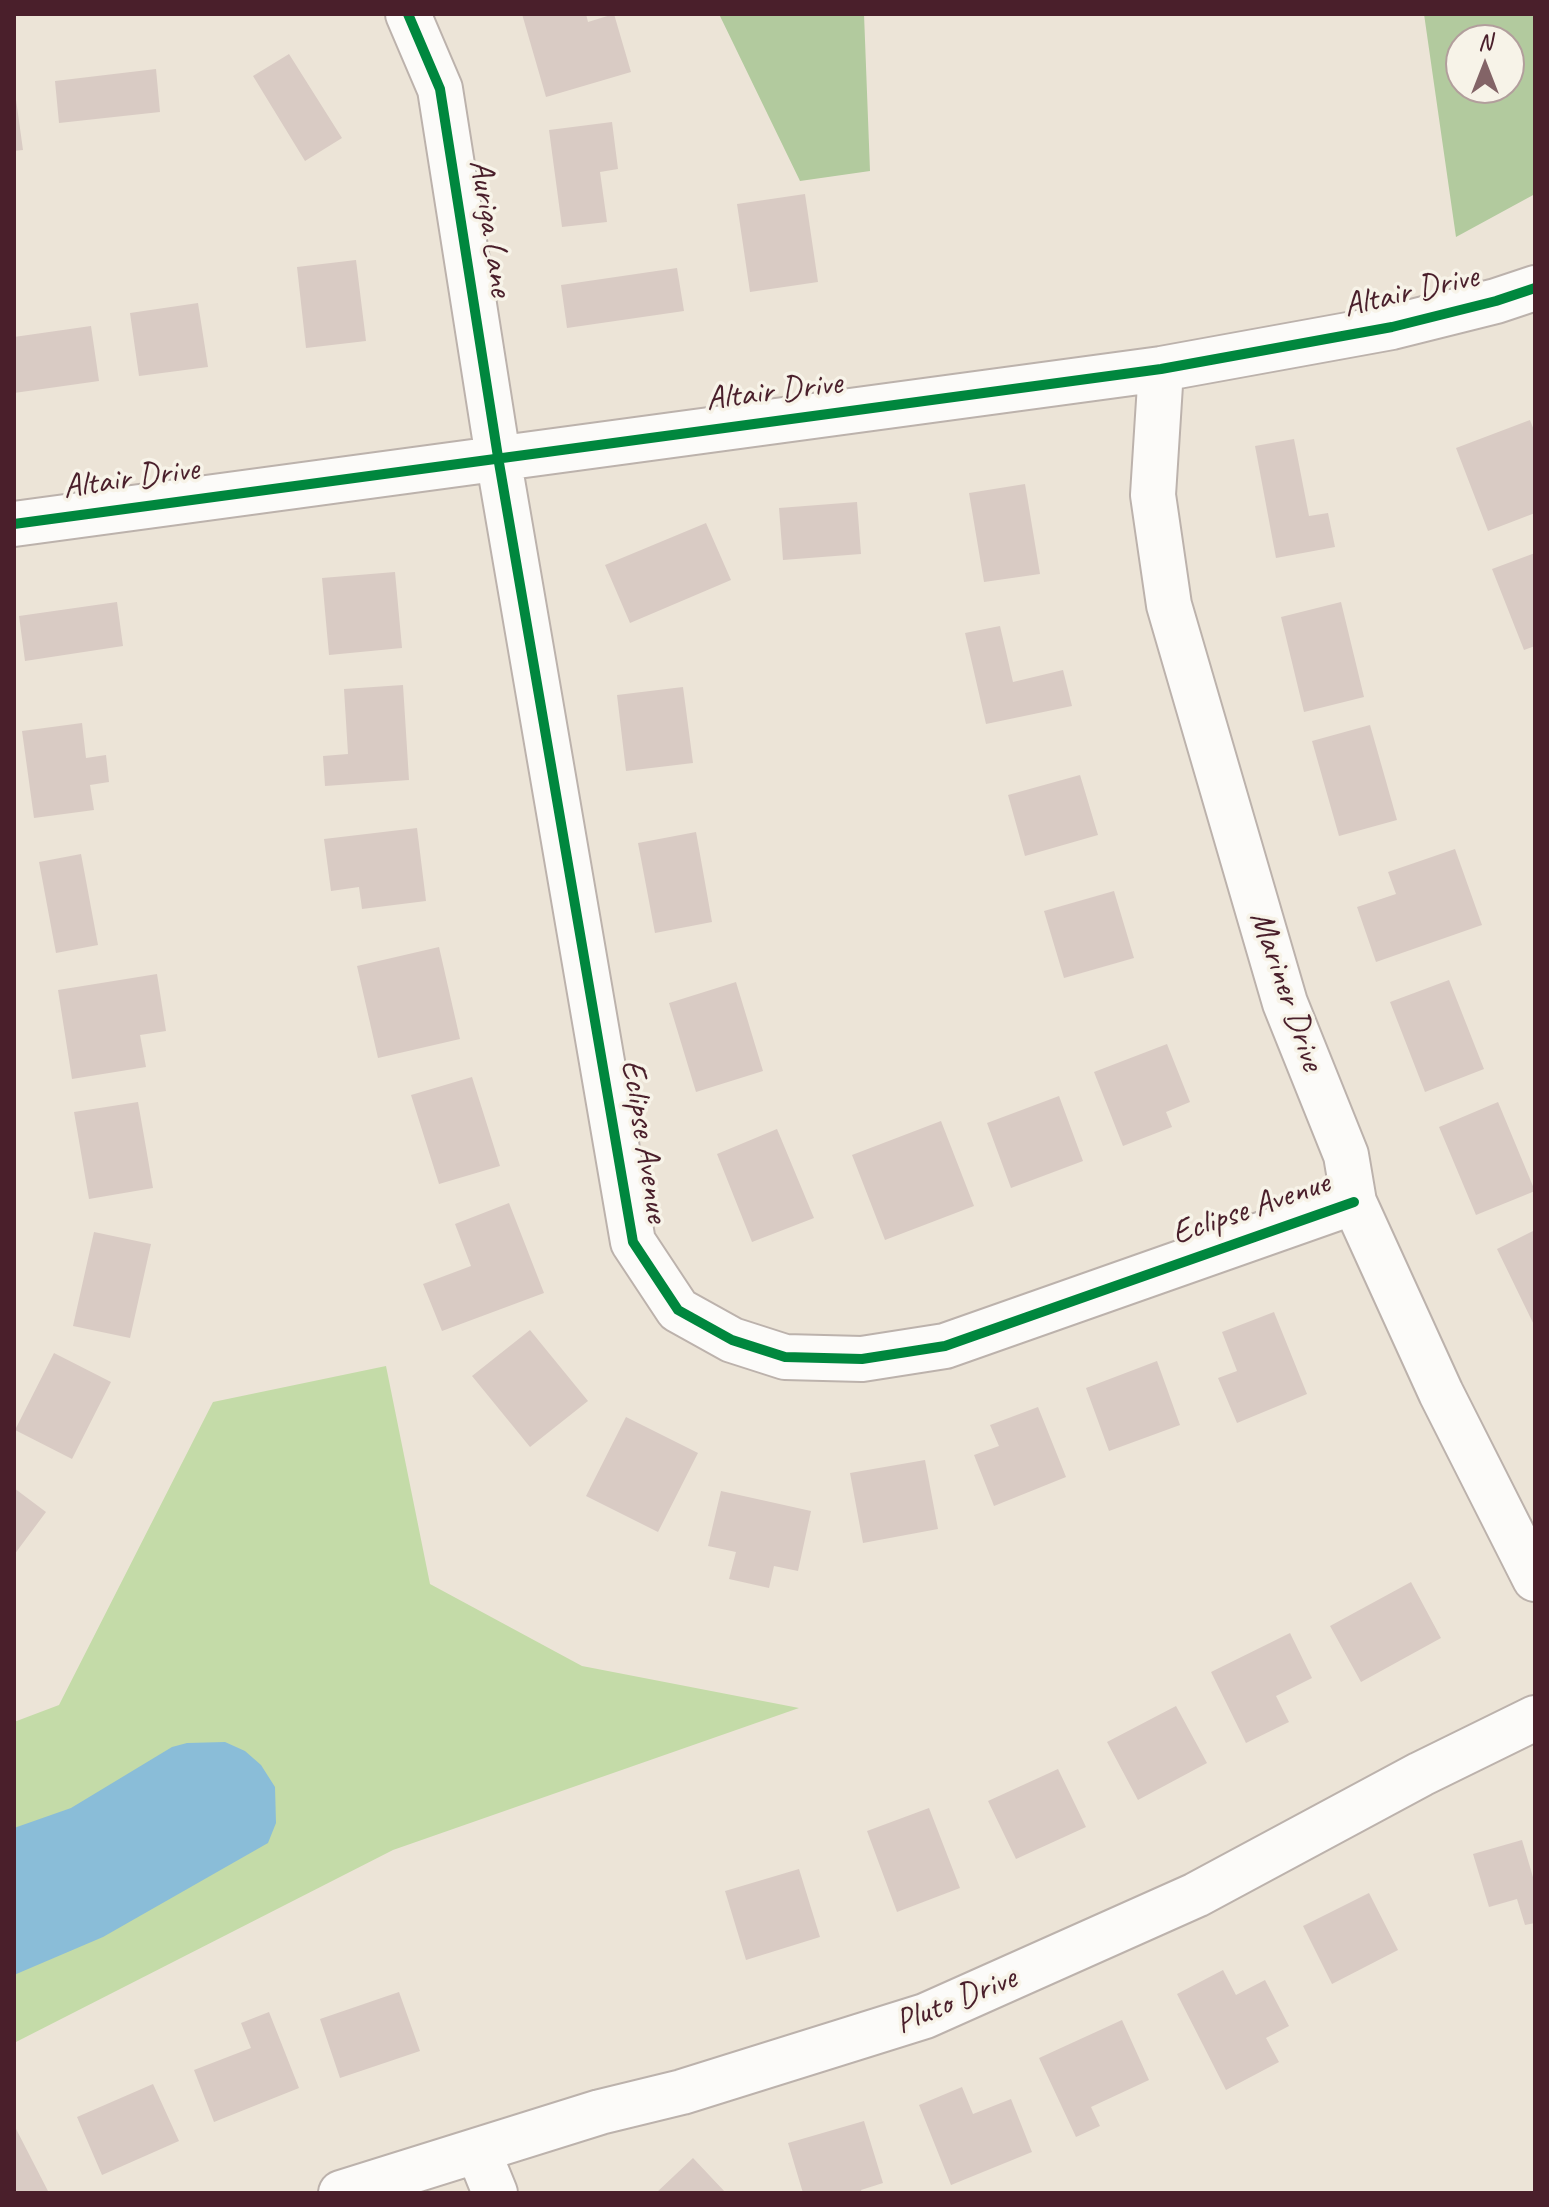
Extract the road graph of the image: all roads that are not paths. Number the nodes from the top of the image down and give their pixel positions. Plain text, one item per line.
1 (408, 14) edge
2 (1535, 288) edge
3 (1161, 369) junction
4 (498, 457) junction
5 (14, 524) edge
6 (1354, 1202) junction
7 (1535, 1579) edge
8 (1535, 1718) edge
9 (478, 2151) junction
10 (341, 2193) edge
11 (495, 2193) edge

1 - 4 street, Auriga Lane
2 - 3 street, Altair Drive
3 - 4 street, Altair Drive
3 - 6 street, Mariner Drive
4 - 5 street, Altair Drive
4 - 6 street, Eclipse Avenue
6 - 7 street, Mariner Drive
8 - 9 street, Pluto Drive
9 - 10 street, Pluto Drive
9 - 11 street

